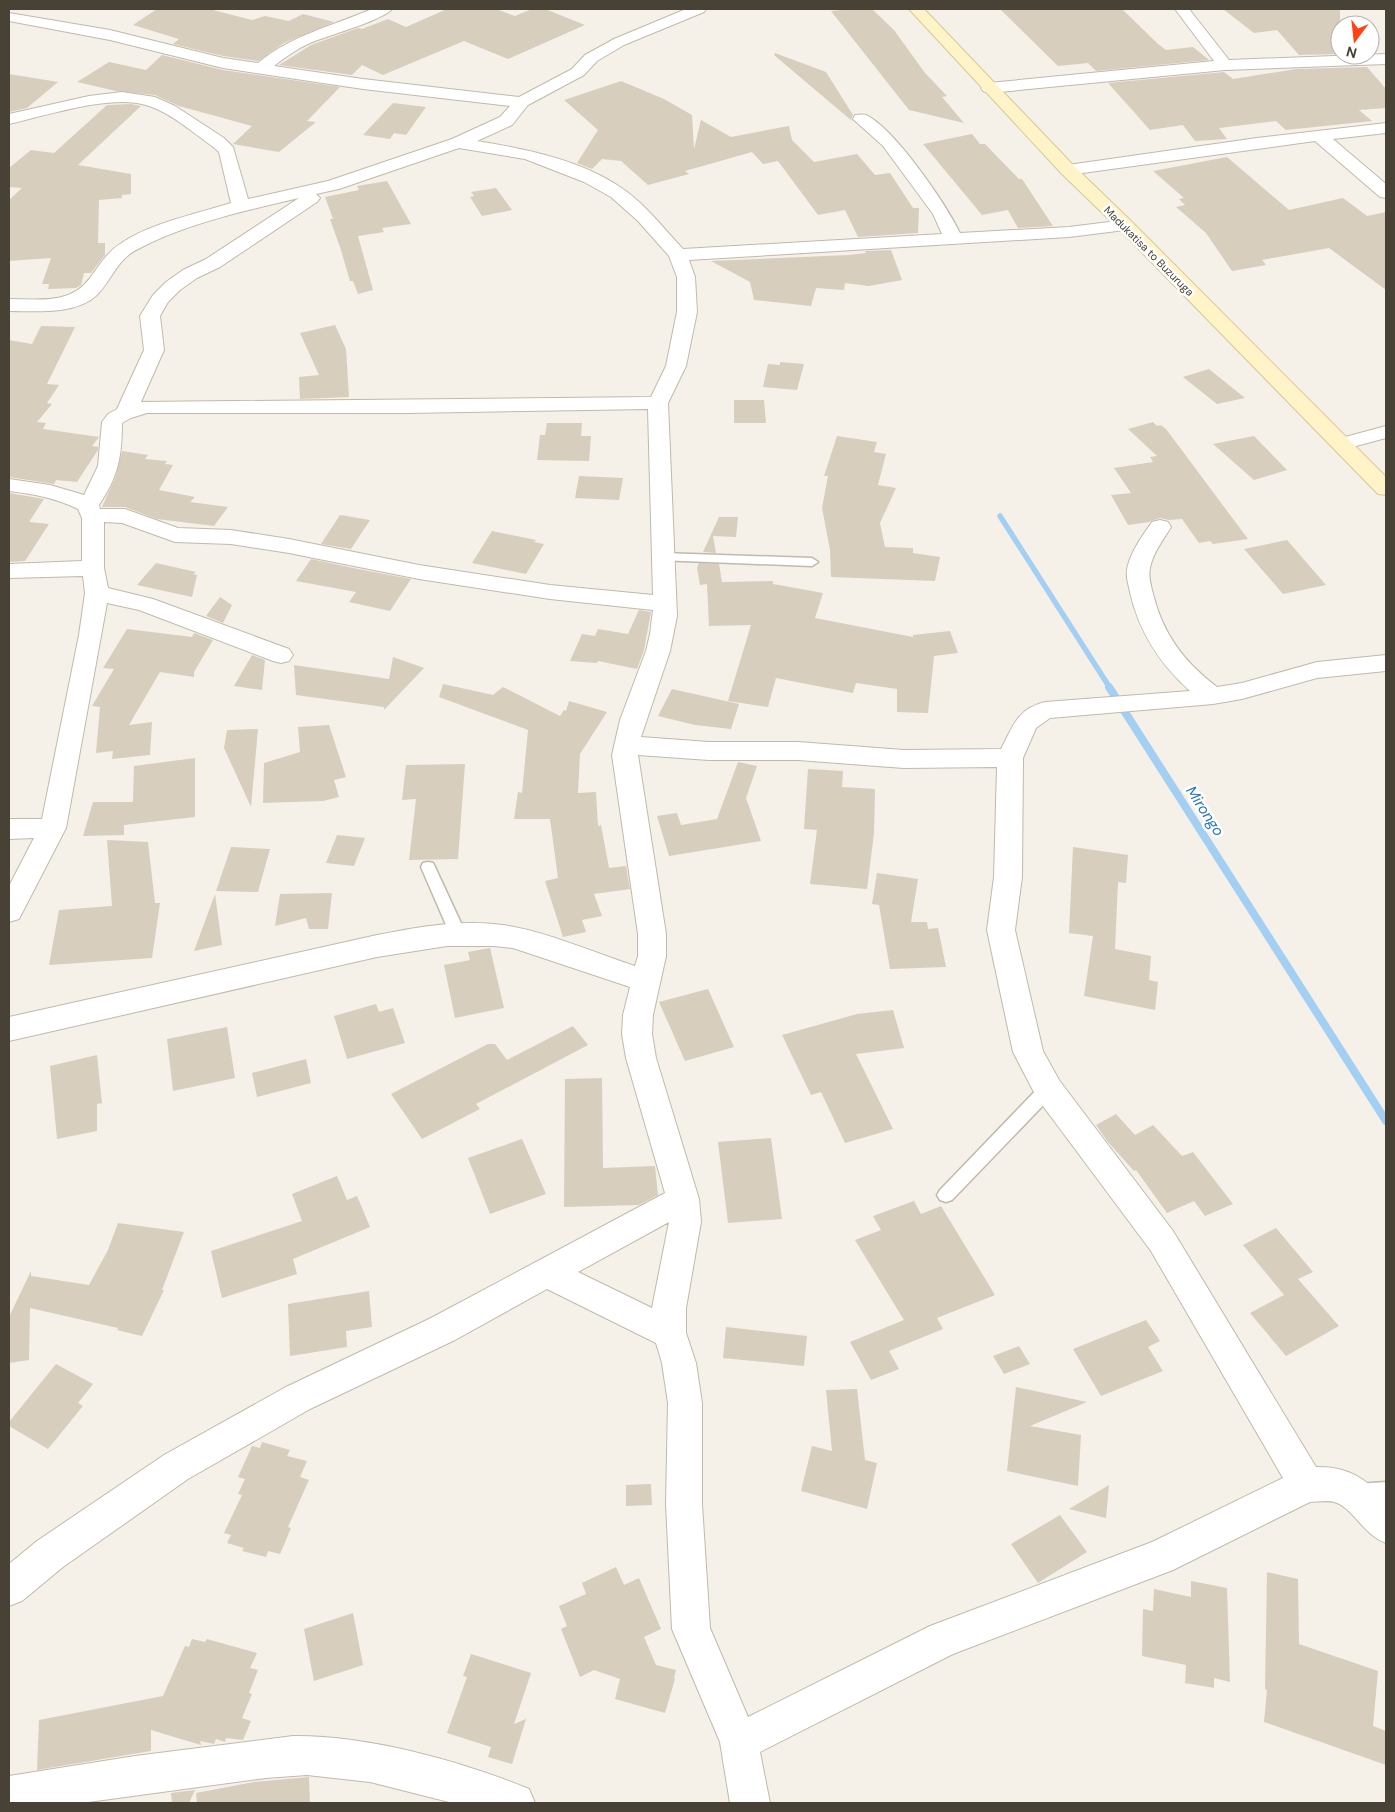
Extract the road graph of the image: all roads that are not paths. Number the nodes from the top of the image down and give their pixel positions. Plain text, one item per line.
1 (384, 9) edge
2 (699, 9) edge
3 (916, 9) edge
4 (1182, 9) edge
5 (9, 17) edge
6 (1386, 59) edge
7 (1225, 65) junction
8 (261, 69) junction
9 (988, 88) junction
10 (522, 102) junction
11 (9, 119) edge
12 (861, 119) dead end
13 (1386, 128) edge
14 (1319, 136) junction
15 (458, 144) junction
16 (1068, 170) junction
17 (333, 184) junction
18 (1386, 193) edge
19 (241, 206) junction
20 (1125, 225) junction
21 (952, 238) junction
22 (678, 255) junction
23 (9, 305) edge
24 (658, 403) junction
25 (126, 411) junction
26 (1386, 432) edge
27 (1341, 444) junction
28 (9, 485) edge
29 (1386, 489) edge
30 (90, 511) junction
31 (1160, 527) dead end
32 (662, 557) junction
33 (812, 562) dead end
34 (93, 568) junction
35 (9, 571) edge
36 (96, 593) junction
37 (664, 604) junction
38 (281, 654) dead end
39 (1386, 663) edge
40 (1213, 696) junction
41 (626, 745) junction
42 (1010, 758) junction
43 (53, 828) junction
44 (9, 830) edge
45 (428, 867) dead end
46 (9, 912) edge
47 (458, 934) junction
48 (646, 981) junction
49 (9, 1029) edge
50 (1048, 1089) junction
51 (946, 1195) dead end
52 (683, 1199) junction
53 (546, 1273) junction
54 (669, 1333) junction
55 (1307, 1485) junction
56 (1371, 1492) edge
57 (1386, 1525) edge
58 (9, 1588) edge
59 (739, 1742) junction
60 (9, 1796) edge
61 (516, 1803) edge
62 (750, 1803) edge

1 - 8 street
2 - 10 street
3 - 9 main road, Madukatisa to Buzuruga
4 - 7 street
5 - 8 street
6 - 7 street
7 - 9 street
8 - 10 street
9 - 16 main road, Madukatisa to Buzuruga
10 - 15 street
11 - 19 street
12 - 21 street
13 - 14 street
14 - 16 street
14 - 18 street
15 - 17 street
15 - 22 street
16 - 20 main road, Madukatisa to Buzuruga
17 - 19 street
17 - 25 street
19 - 23 street
20 - 21 street
20 - 27 main road, Madukatisa to Buzuruga
21 - 22 street
22 - 24 street
24 - 25 street
24 - 32 street
25 - 30 street
26 - 27 street
27 - 29 main road, Madukatisa to Buzuruga
28 - 30 street
30 - 34 street
30 - 37 street
31 - 40 street
32 - 33 lane
32 - 37 street
34 - 35 street
34 - 36 street
36 - 38 street
36 - 43 street
37 - 41 street
39 - 40 street
40 - 42 street
41 - 42 street
41 - 48 street
42 - 50 street
43 - 44 street
43 - 46 street
45 - 47 lane
47 - 48 street
47 - 49 street
48 - 52 street
50 - 51 lane
50 - 55 street
52 - 53 street
52 - 54 street
53 - 54 street
53 - 58 street
54 - 59 street
55 - 56 street
55 - 59 street
56 - 57 street
59 - 62 street
60 - 61 street

